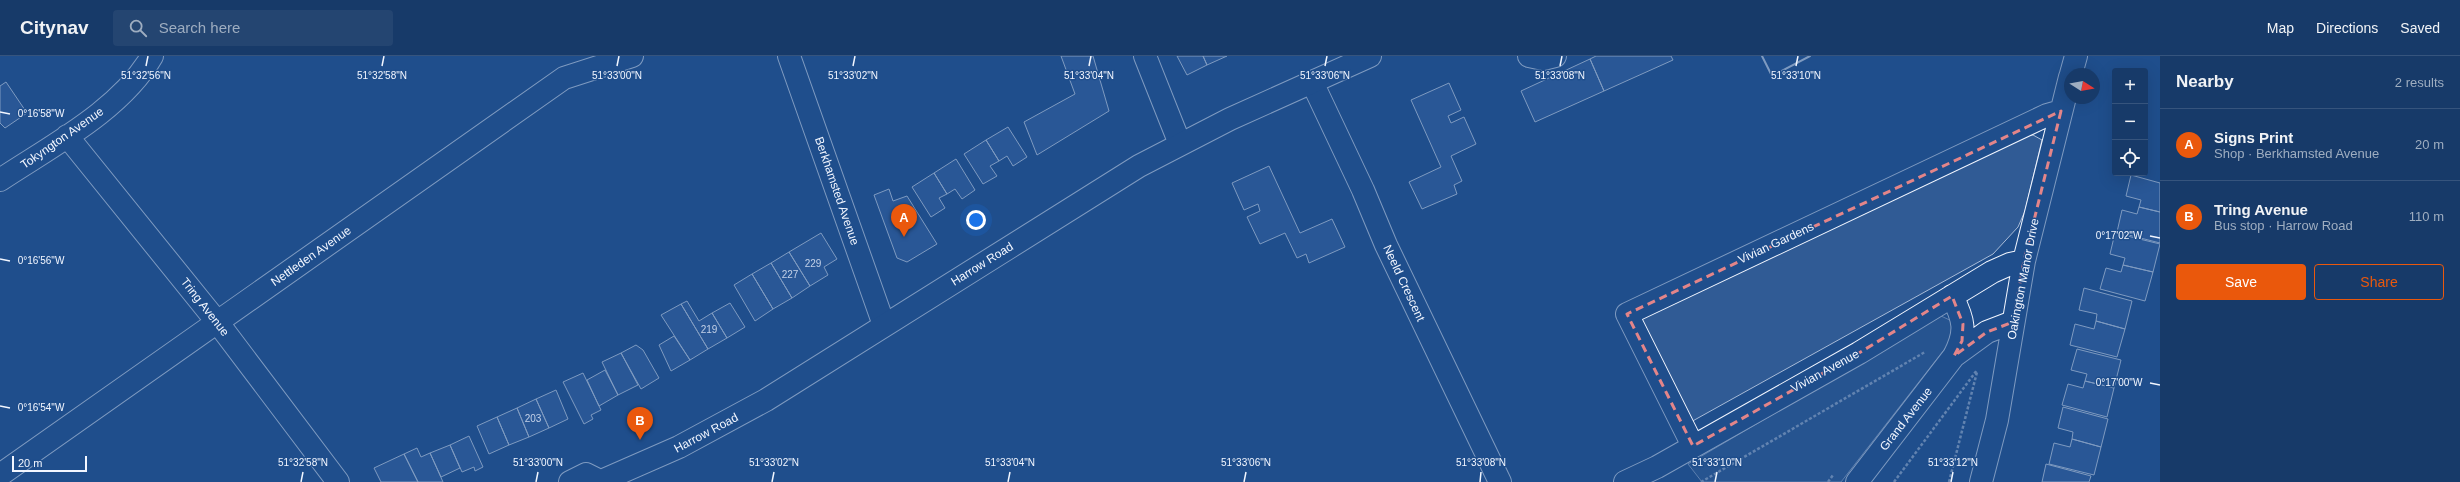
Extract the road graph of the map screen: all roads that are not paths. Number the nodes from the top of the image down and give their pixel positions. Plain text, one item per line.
1 (152, 56) edge
2 (632, 56) edge
3 (789, 56) edge
4 (1146, 56) edge
5 (1370, 56) edge
6 (1529, 56) edge
7 (1555, 56) edge
8 (2076, 56) edge
9 (2073, 68) edge
10 (1312, 82) junction
11 (2064, 100) edge
12 (2061, 111) junction
13 (67, 136) junction
14 (1180, 144) junction
15 (0, 180) edge
16 (2024, 261) junction
17 (1952, 296) junction
18 (218, 322) junction
19 (2013, 322) junction
20 (884, 325) junction
21 (1954, 356) junction
22 (1693, 446) junction
23 (0, 475) edge
24 (338, 482) edge
25 (570, 482) edge
26 (600, 482) edge
27 (1500, 482) edge
28 (1625, 482) edge
29 (1857, 482) edge
30 (1981, 482) edge

1 - 13 street, Tokyngton Avenue
2 - 18 street, Nettleden Avenue
3 - 20 street, Berkhamsted Avenue
4 - 14 street
5 - 10 street, Harrow Road
6 - 7 street
8 - 9 street
10 - 14 street, Harrow Road
10 - 27 street, Neeld Crescent
11 - 12 street, Oakington Manor Drive
12 - 16 street, Oakington Manor Drive
12 - 22 street, Vivian Gardens
13 - 15 street, Tokyngton Avenue
13 - 18 street, Tring Avenue
14 - 20 street, Harrow Road
16 - 17 street, Vivian Avenue
16 - 19 street, Oakington Manor Drive
17 - 21 street, Grand Avenue
17 - 22 street, Vivian Avenue
18 - 23 street, Nettleden Avenue
18 - 24 street, Tring Avenue
19 - 21 street, Grand Avenue
19 - 30 street, Oakington Manor Drive
20 - 26 street, Harrow Road
21 - 29 street, Grand Avenue
22 - 28 street, Vivian Avenue
25 - 26 street, Harrow Road

